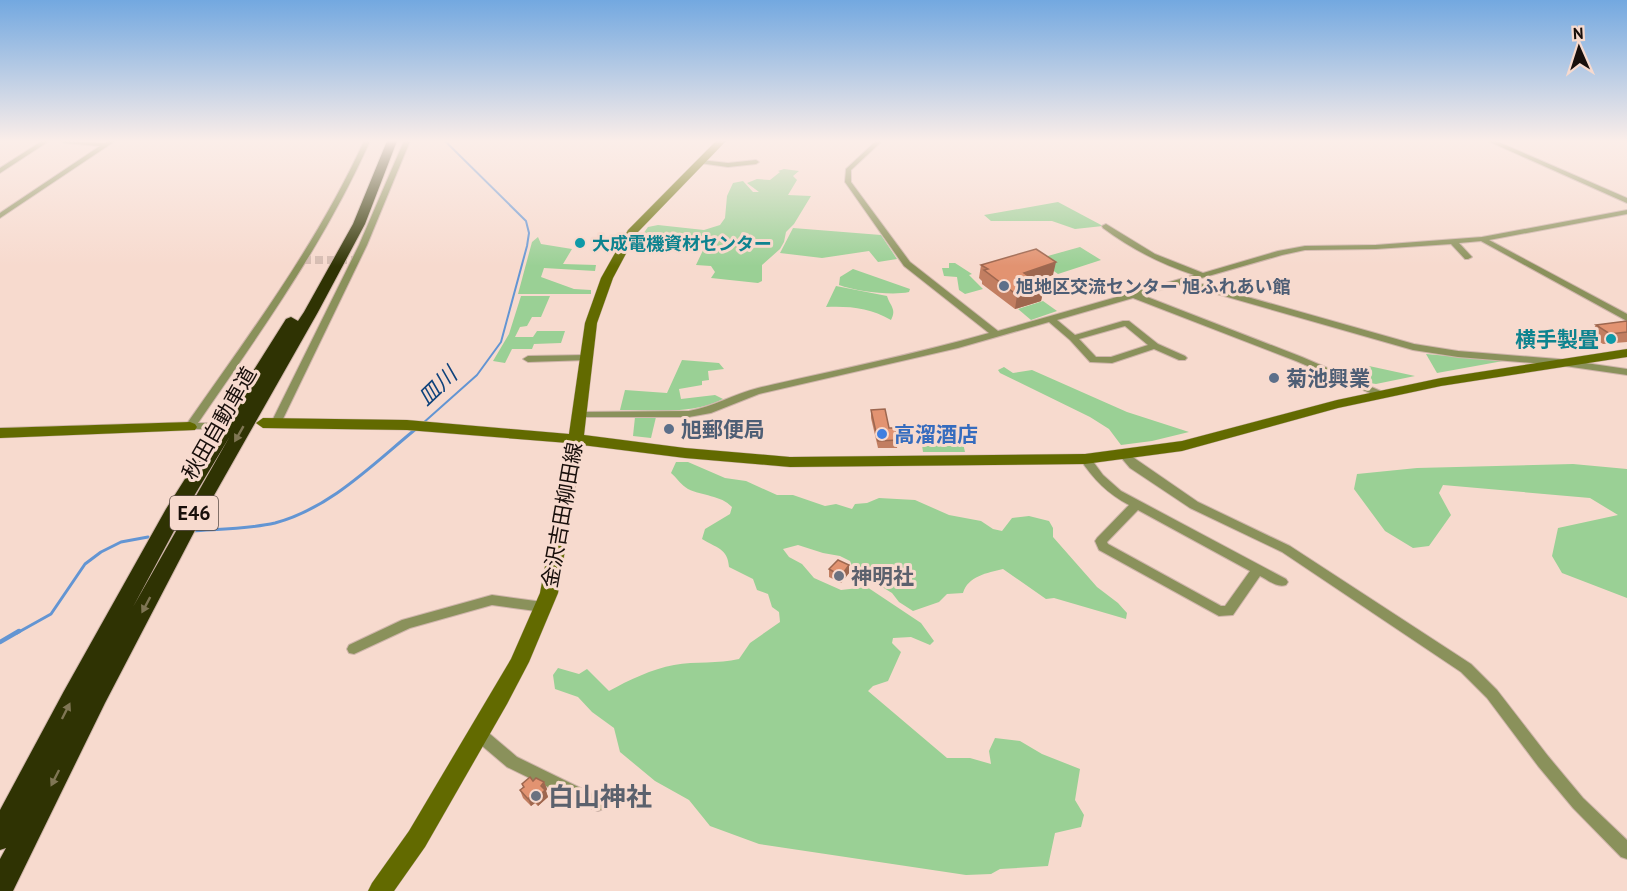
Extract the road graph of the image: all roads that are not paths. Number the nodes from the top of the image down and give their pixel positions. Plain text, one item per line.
1 (50, 183) edge
2 (348, 183) edge
3 (365, 183) edge
4 (375, 183) edge
5 (389, 183) edge
6 (681, 183) edge
7 (848, 183) edge
8 (1585, 183) edge
9 (1627, 201) edge
10 (1627, 212) edge
11 (0, 216) edge
12 (1106, 226) dead end
13 (1482, 239) junction
14 (1453, 241) junction
15 (1468, 257) dead end
16 (1202, 275) junction
17 (1182, 281) junction
18 (1133, 295) junction
19 (1050, 318) junction
20 (1627, 318) edge
21 (997, 335) junction
22 (1073, 338) junction
23 (1155, 346) junction
24 (1627, 353) edge
25 (585, 358) junction
26 (1182, 358) dead end
27 (528, 359) dead end
28 (1558, 362) junction
29 (1627, 372) edge
30 (1380, 394) junction
31 (579, 415) junction
32 (269, 423) joint
33 (211, 426) dead end
34 (190, 427) junction
35 (0, 433) edge
36 (576, 439) junction
37 (1124, 455) junction
38 (1085, 459) junction
39 (1136, 505) junction
40 (1258, 569) junction
41 (1282, 582) dead end
42 (543, 607) junction
43 (354, 649) dead end
44 (478, 734) junction
45 (598, 804) dead end
46 (0, 837) edge
47 (1627, 851) edge
48 (0, 888) edge
49 (380, 891) edge

1 - 11 street
2 - 34 street
46 -> 3 highway, 秋田自動車道 / E46
4 -> 48 highway, 秋田自動車道 / E46
5 - 32 street
6 - 25 street, 金沢吉田柳田線
7 - 21 street
8 - 9 street
10 - 13 street
12 - 16 street
13 - 14 street
13 - 20 street
14 - 15 street
14 - 16 street
16 - 17 street
17 - 18 street
17 - 28 street
18 - 19 street
18 - 30 street
19 - 21 street
19 - 22 street
21 - 31 street
22 - 23 street
22 - 23 street
23 - 26 street
24 - 28 street
25 - 27 street
25 - 31 street, 金沢吉田柳田線
28 - 29 street
28 - 30 street
30 - 37 street
31 - 36 street, 金沢吉田柳田線
32 - 36 street
33 - 34 street
34 - 35 street
36 - 38 street
36 - 42 street, 金沢吉田柳田線
37 - 38 street
37 - 47 street
38 - 39 street
39 - 40 street
39 - 40 street
40 - 41 street
42 - 43 street
42 - 44 street, 金沢吉田柳田線
44 - 45 street
44 - 49 street, 金沢吉田柳田線

